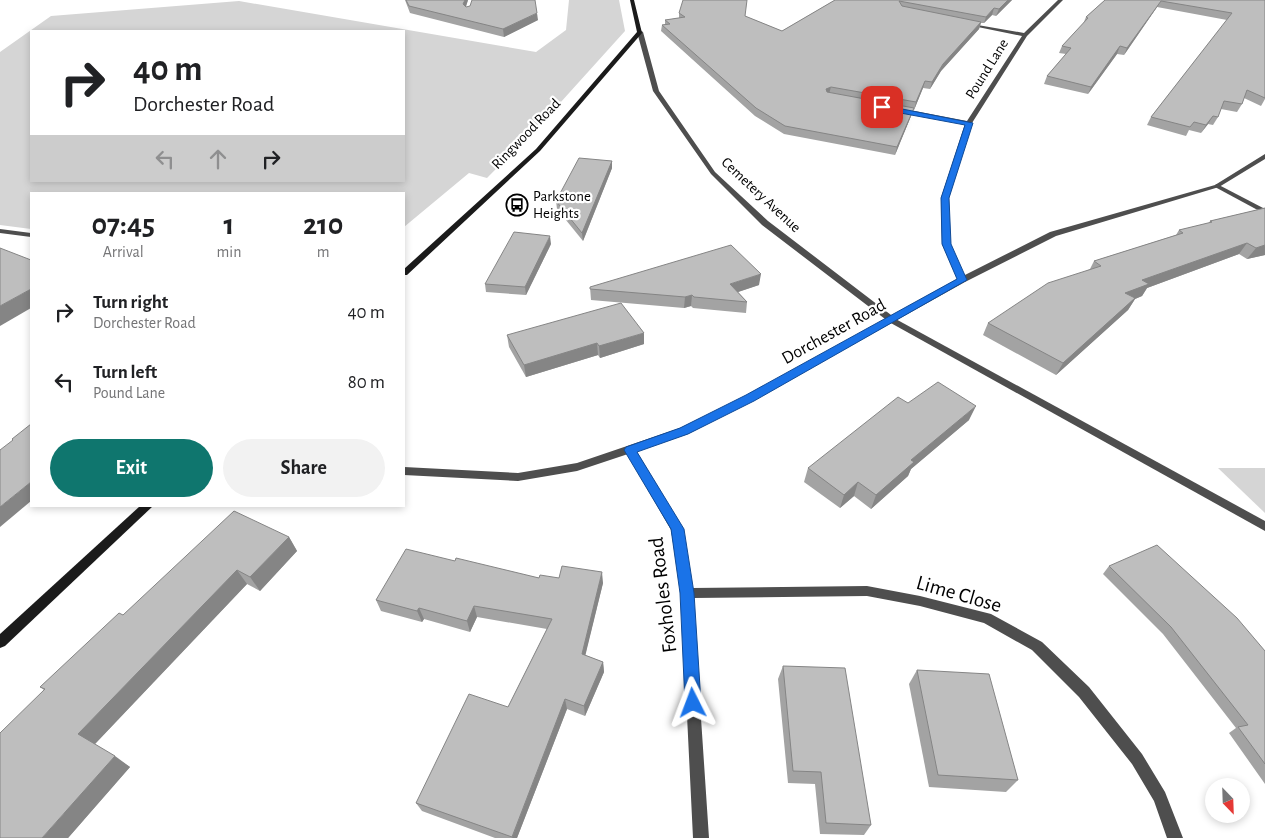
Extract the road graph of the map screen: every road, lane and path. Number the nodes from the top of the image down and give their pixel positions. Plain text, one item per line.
1 (632, 0) edge
2 (1061, 0) edge
3 (958, 22) edge
4 (640, 32) junction
5 (1026, 35) junction
6 (894, 110) edge
7 (969, 123) junction
8 (1265, 156) edge
9 (1217, 186) junction
10 (1265, 212) edge
11 (0, 231) edge
12 (30, 235) edge
13 (405, 272) edge
14 (962, 280) junction
15 (892, 320) junction
16 (630, 450) junction
17 (405, 472) edge
18 (147, 507) edge
19 (1265, 526) edge
20 (687, 593) junction
21 (0, 642) edge
22 (701, 838) edge
23 (1175, 838) edge

1 - 4 main road
2 - 5 street, Pound Lane
3 - 5 street
4 - 13 main road, Ringwood Road
4 - 15 street, Cemetery Avenue
5 - 7 street, Pound Lane
6 - 7 street
7 - 14 street, Pound Lane
8 - 9 street, Dorchester Road
9 - 10 street
9 - 14 street, Dorchester Road
11 - 12 street
14 - 15 street, Dorchester Road
15 - 16 street, Dorchester Road
15 - 19 street, Cemetery Avenue
16 - 17 street, Dorchester Road
16 - 20 street, Foxholes Road
18 - 21 main road
20 - 22 street, Foxholes Road
20 - 23 street, Lime Close

